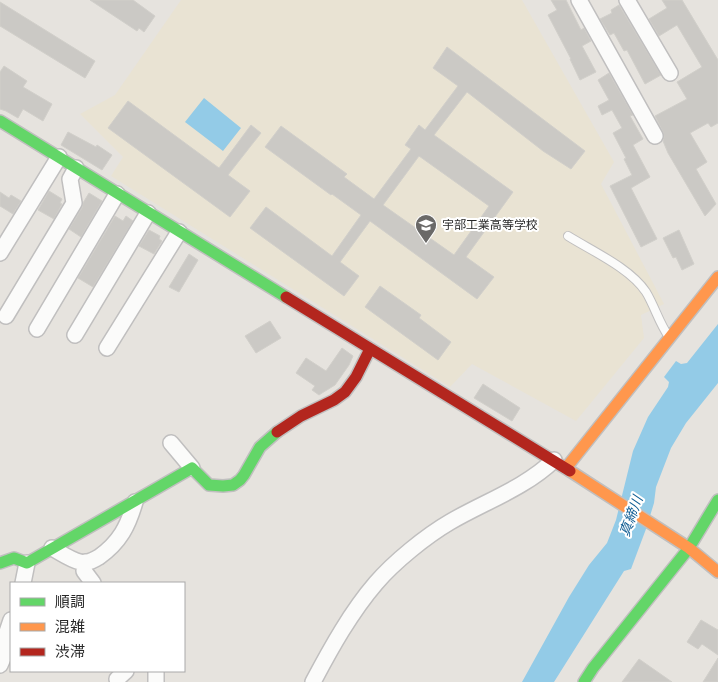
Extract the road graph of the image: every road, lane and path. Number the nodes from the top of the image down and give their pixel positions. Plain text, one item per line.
1 (580, 0) edge
2 (627, 0) edge
3 (670, 73) dead end
4 (0, 121) edge
5 (655, 136) dead end
6 (59, 157) junction
7 (76, 168) junction
8 (117, 194) junction
9 (148, 213) junction
10 (179, 232) junction
11 (568, 236) dead end
12 (0, 253) edge
13 (718, 277) edge
14 (6, 316) dead end
15 (37, 329) dead end
16 (75, 335) dead end
17 (670, 339) junction
18 (107, 348) dead end
19 (370, 349) junction
20 (170, 443) dead end
21 (560, 464) junction
22 (192, 468) junction
23 (718, 500) edge
24 (135, 502) junction
25 (52, 548) junction
26 (689, 548) junction
27 (84, 562) junction
28 (0, 563) edge
29 (28, 563) junction
30 (718, 572) edge
31 (23, 582) edge
32 (92, 582) edge
33 (10, 623) edge
34 (0, 665) edge
35 (313, 682) edge
36 (584, 682) edge

1 - 5 street
2 - 3 street
4 - 6 street
6 - 7 street
6 - 12 street
7 - 8 street
7 - 14 street
8 - 9 street
8 - 15 street
9 - 10 street
9 - 16 street
10 - 18 street
10 - 19 street
11 - 17 lane
13 - 17 street
17 - 21 street
19 - 21 street
19 - 22 street
20 - 22 street
21 - 26 street
21 - 35 street
22 - 24 street
23 - 26 street
24 - 25 street
24 - 27 street
25 - 27 street
25 - 29 street
26 - 30 street
26 - 36 street
27 - 32 street
28 - 29 street
29 - 31 street
33 - 34 street

